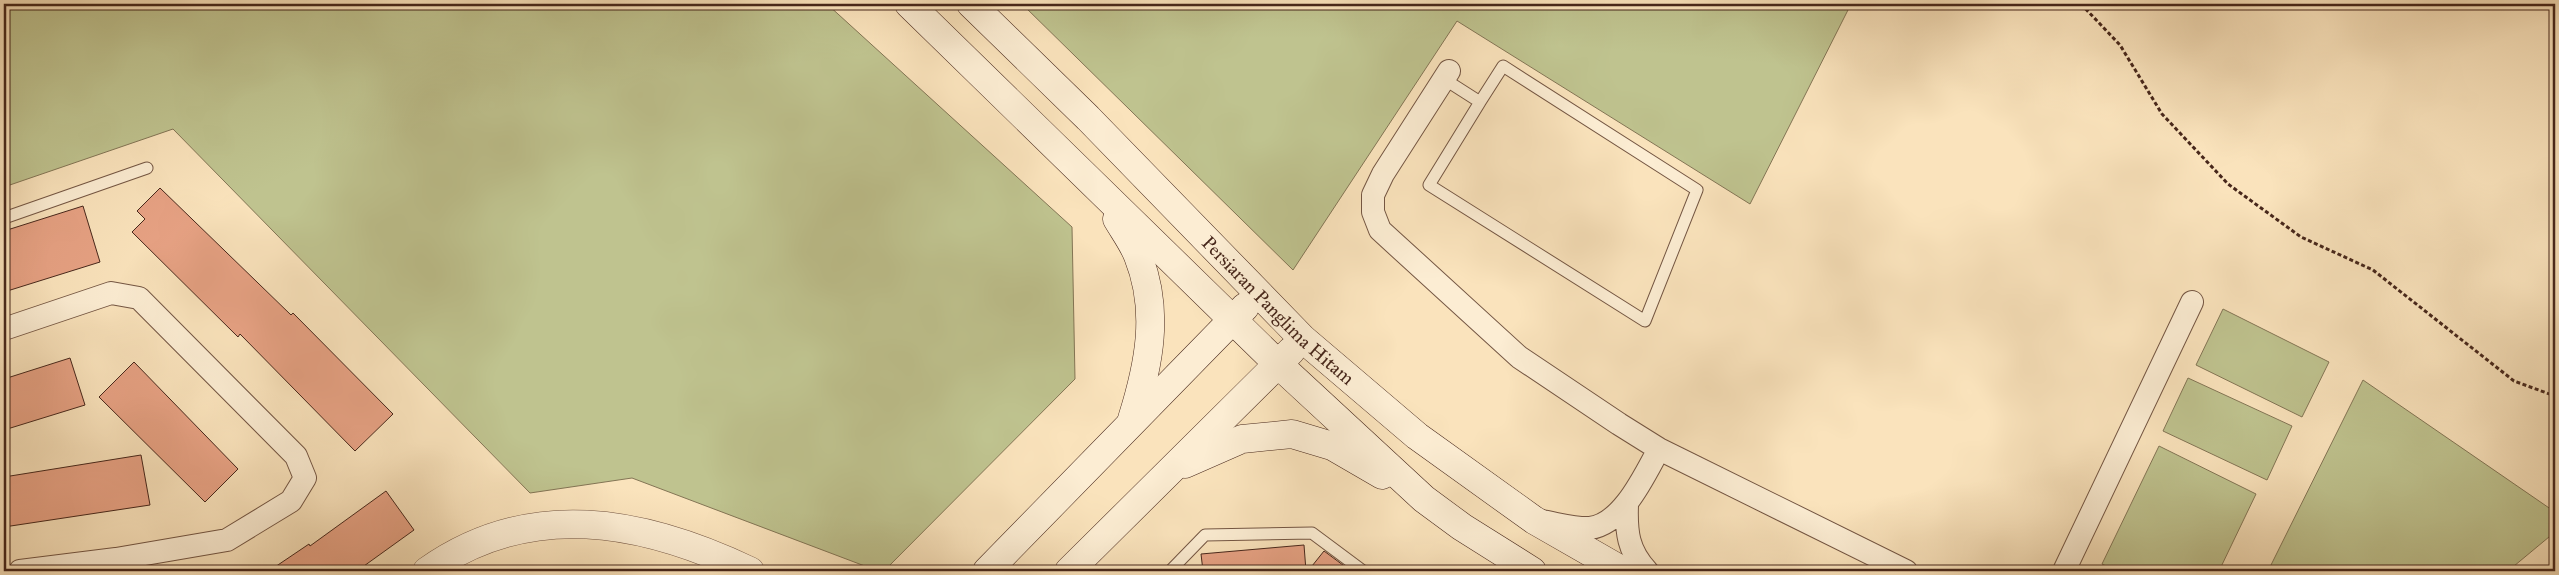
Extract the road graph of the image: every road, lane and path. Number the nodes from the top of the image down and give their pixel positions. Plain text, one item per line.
1 (909, 4) edge
2 (971, 4) edge
3 (2081, 4) edge
4 (1447, 75) joint
5 (1480, 102) junction
6 (147, 168) dead end
7 (1103, 193) junction
8 (4, 218) edge
9 (1259, 294) junction
10 (2192, 302) dead end
11 (1233, 320) junction
12 (4, 329) edge
13 (1303, 339) junction
14 (1278, 364) junction
15 (2555, 396) edge
16 (1130, 425) junction
17 (1659, 449) junction
18 (1172, 469) junction
19 (1424, 499) junction
20 (1627, 505) junction
21 (1534, 520) junction
22 (20, 571) edge
23 (427, 571) edge
24 (750, 571) edge
25 (987, 571) edge
26 (1069, 571) edge
27 (1170, 571) edge
28 (1363, 571) edge
29 (1532, 571) edge
30 (1623, 571) edge
31 (1647, 571) edge
32 (1906, 571) edge
33 (2064, 571) edge

1 - 7 main road, Persiaran Panglima Hitam
2 - 9 main road, Persiaran Panglima Hitam
3 - 15 path
4 - 5 lane
4 - 17 street
5 - 5 lane
6 - 8 lane
7 - 11 main road, Persiaran Panglima Hitam
7 - 16 main road
9 - 11 main road
9 - 13 main road, Persiaran Panglima Hitam
10 - 33 street
11 - 14 main road, Persiaran Panglima Hitam
11 - 16 main road
12 - 22 street
13 - 14 main road
13 - 21 main road, Persiaran Panglima Hitam
14 - 18 main road
14 - 19 main road, Persiaran Panglima Hitam
16 - 25 main road
17 - 20 street
17 - 32 street
18 - 19 main road
18 - 26 main road
19 - 29 main road, Persiaran Panglima Hitam
20 - 21 street
20 - 31 street
21 - 30 main road, Persiaran Panglima Hitam
23 - 24 main road
27 - 28 lane

